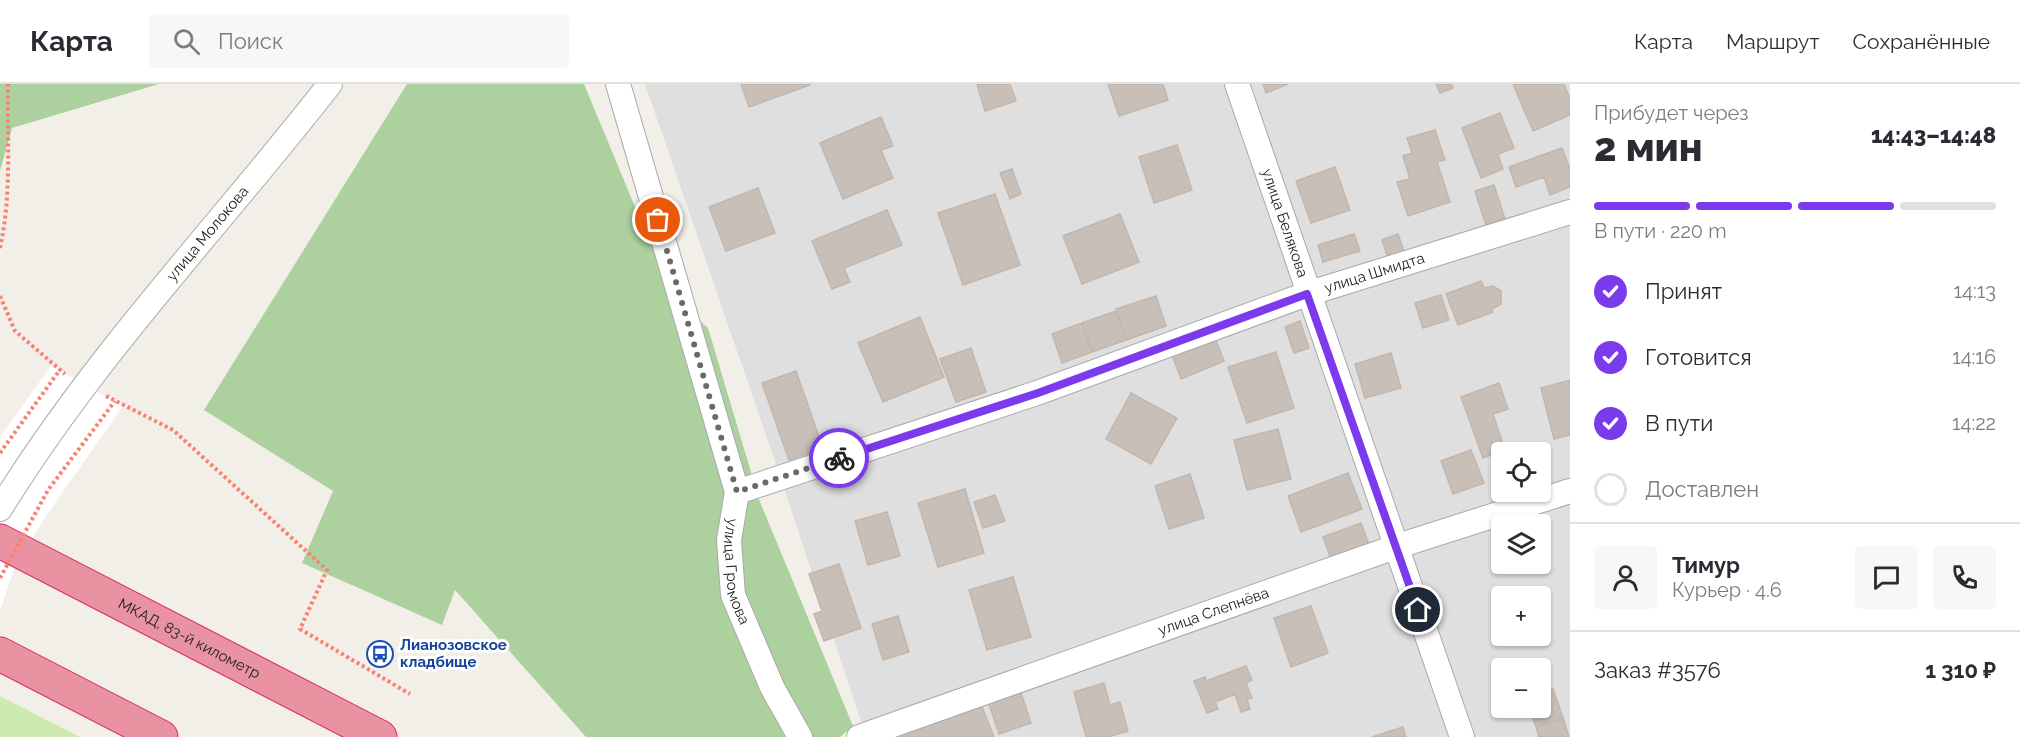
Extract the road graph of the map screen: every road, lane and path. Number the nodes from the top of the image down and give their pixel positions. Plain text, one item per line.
1 (8, 84) edge
2 (330, 84) edge
3 (618, 84) edge
4 (1237, 84) edge
5 (1570, 212) edge
6 (0, 248) edge
7 (1307, 294) junction
8 (0, 296) edge
9 (0, 453) edge
10 (1570, 491) edge
11 (737, 492) junction
12 (0, 509) edge
13 (0, 541) edge
14 (1395, 547) junction
15 (0, 578) edge
16 (0, 654) edge
17 (410, 694) dead end
18 (161, 737) edge
19 (380, 737) edge
20 (800, 737) edge
21 (859, 737) edge
22 (1462, 737) edge

1 - 6 path
2 - 12 street, улица Молокова
3 - 11 street, улица Громова
4 - 7 street, улица Белякова
5 - 7 street, улица Шмидта
7 - 11 street, улица Шмидта
7 - 14 street, улица Белякова
8 - 9 path
10 - 14 street, улица Слепнёва
11 - 20 street, улица Громова
13 - 19 highway, МКАД, 83-й километр
14 - 21 street, улица Слепнёва
14 - 22 street, улица Белякова
15 - 17 path, bridge
16 - 18 highway

